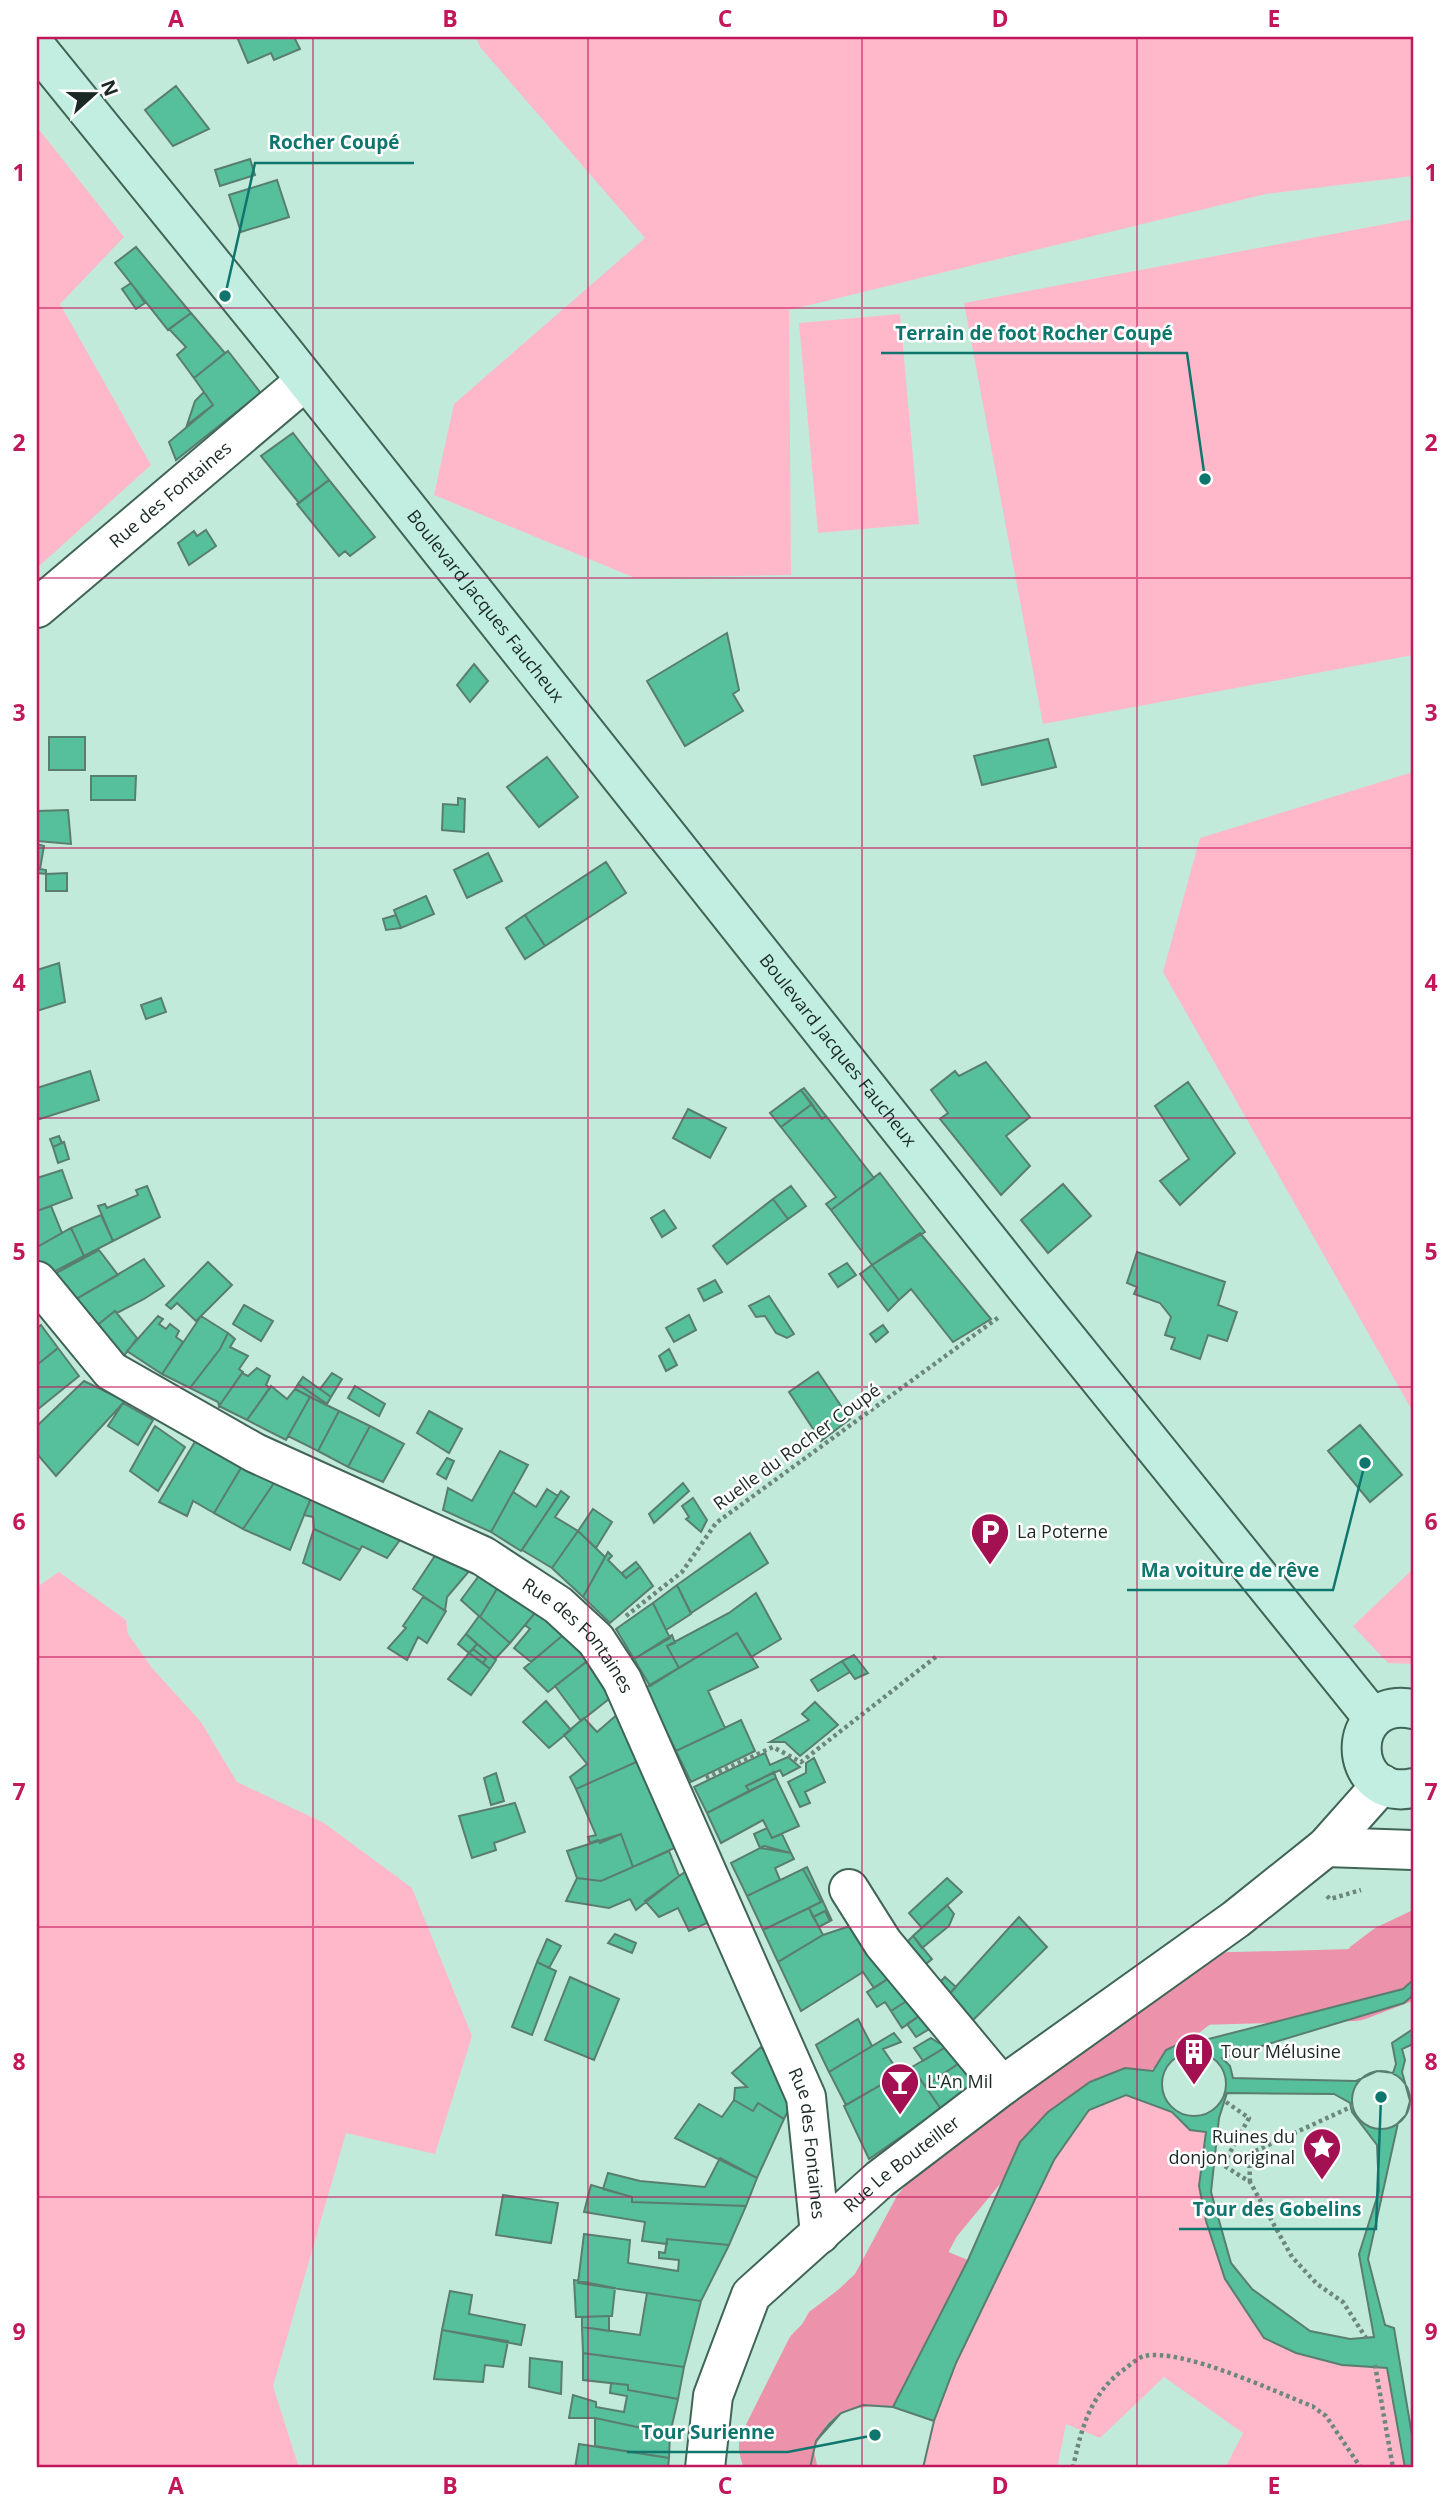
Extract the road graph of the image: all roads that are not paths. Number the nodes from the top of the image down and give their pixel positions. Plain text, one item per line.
1 (37, 48) edge
2 (306, 381) junction
3 (37, 608) edge
4 (37, 1280) edge
5 (1413, 1709) edge
6 (1373, 1718) junction
7 (1397, 1786) edge
8 (1326, 1847) junction
9 (1413, 1850) edge
10 (849, 1889) dead end
11 (1002, 2086) junction
12 (820, 2234) junction
13 (705, 2468) edge

1 - 2 main road, Boulevard Jacques Faucheux
2 - 3 street, Rue des Fontaines
2 - 6 main road, Boulevard Jacques Faucheux
4 - 12 street, Rue des Fontaines
5 - 6 main road
6 - 7 main road
7 - 8 street, Rue Le Bouteiller
8 - 9 street
8 - 11 street, Rue Le Bouteiller
10 - 11 street
11 - 12 street, Rue Le Bouteiller
12 - 13 street, Rue Le Bouteiller

